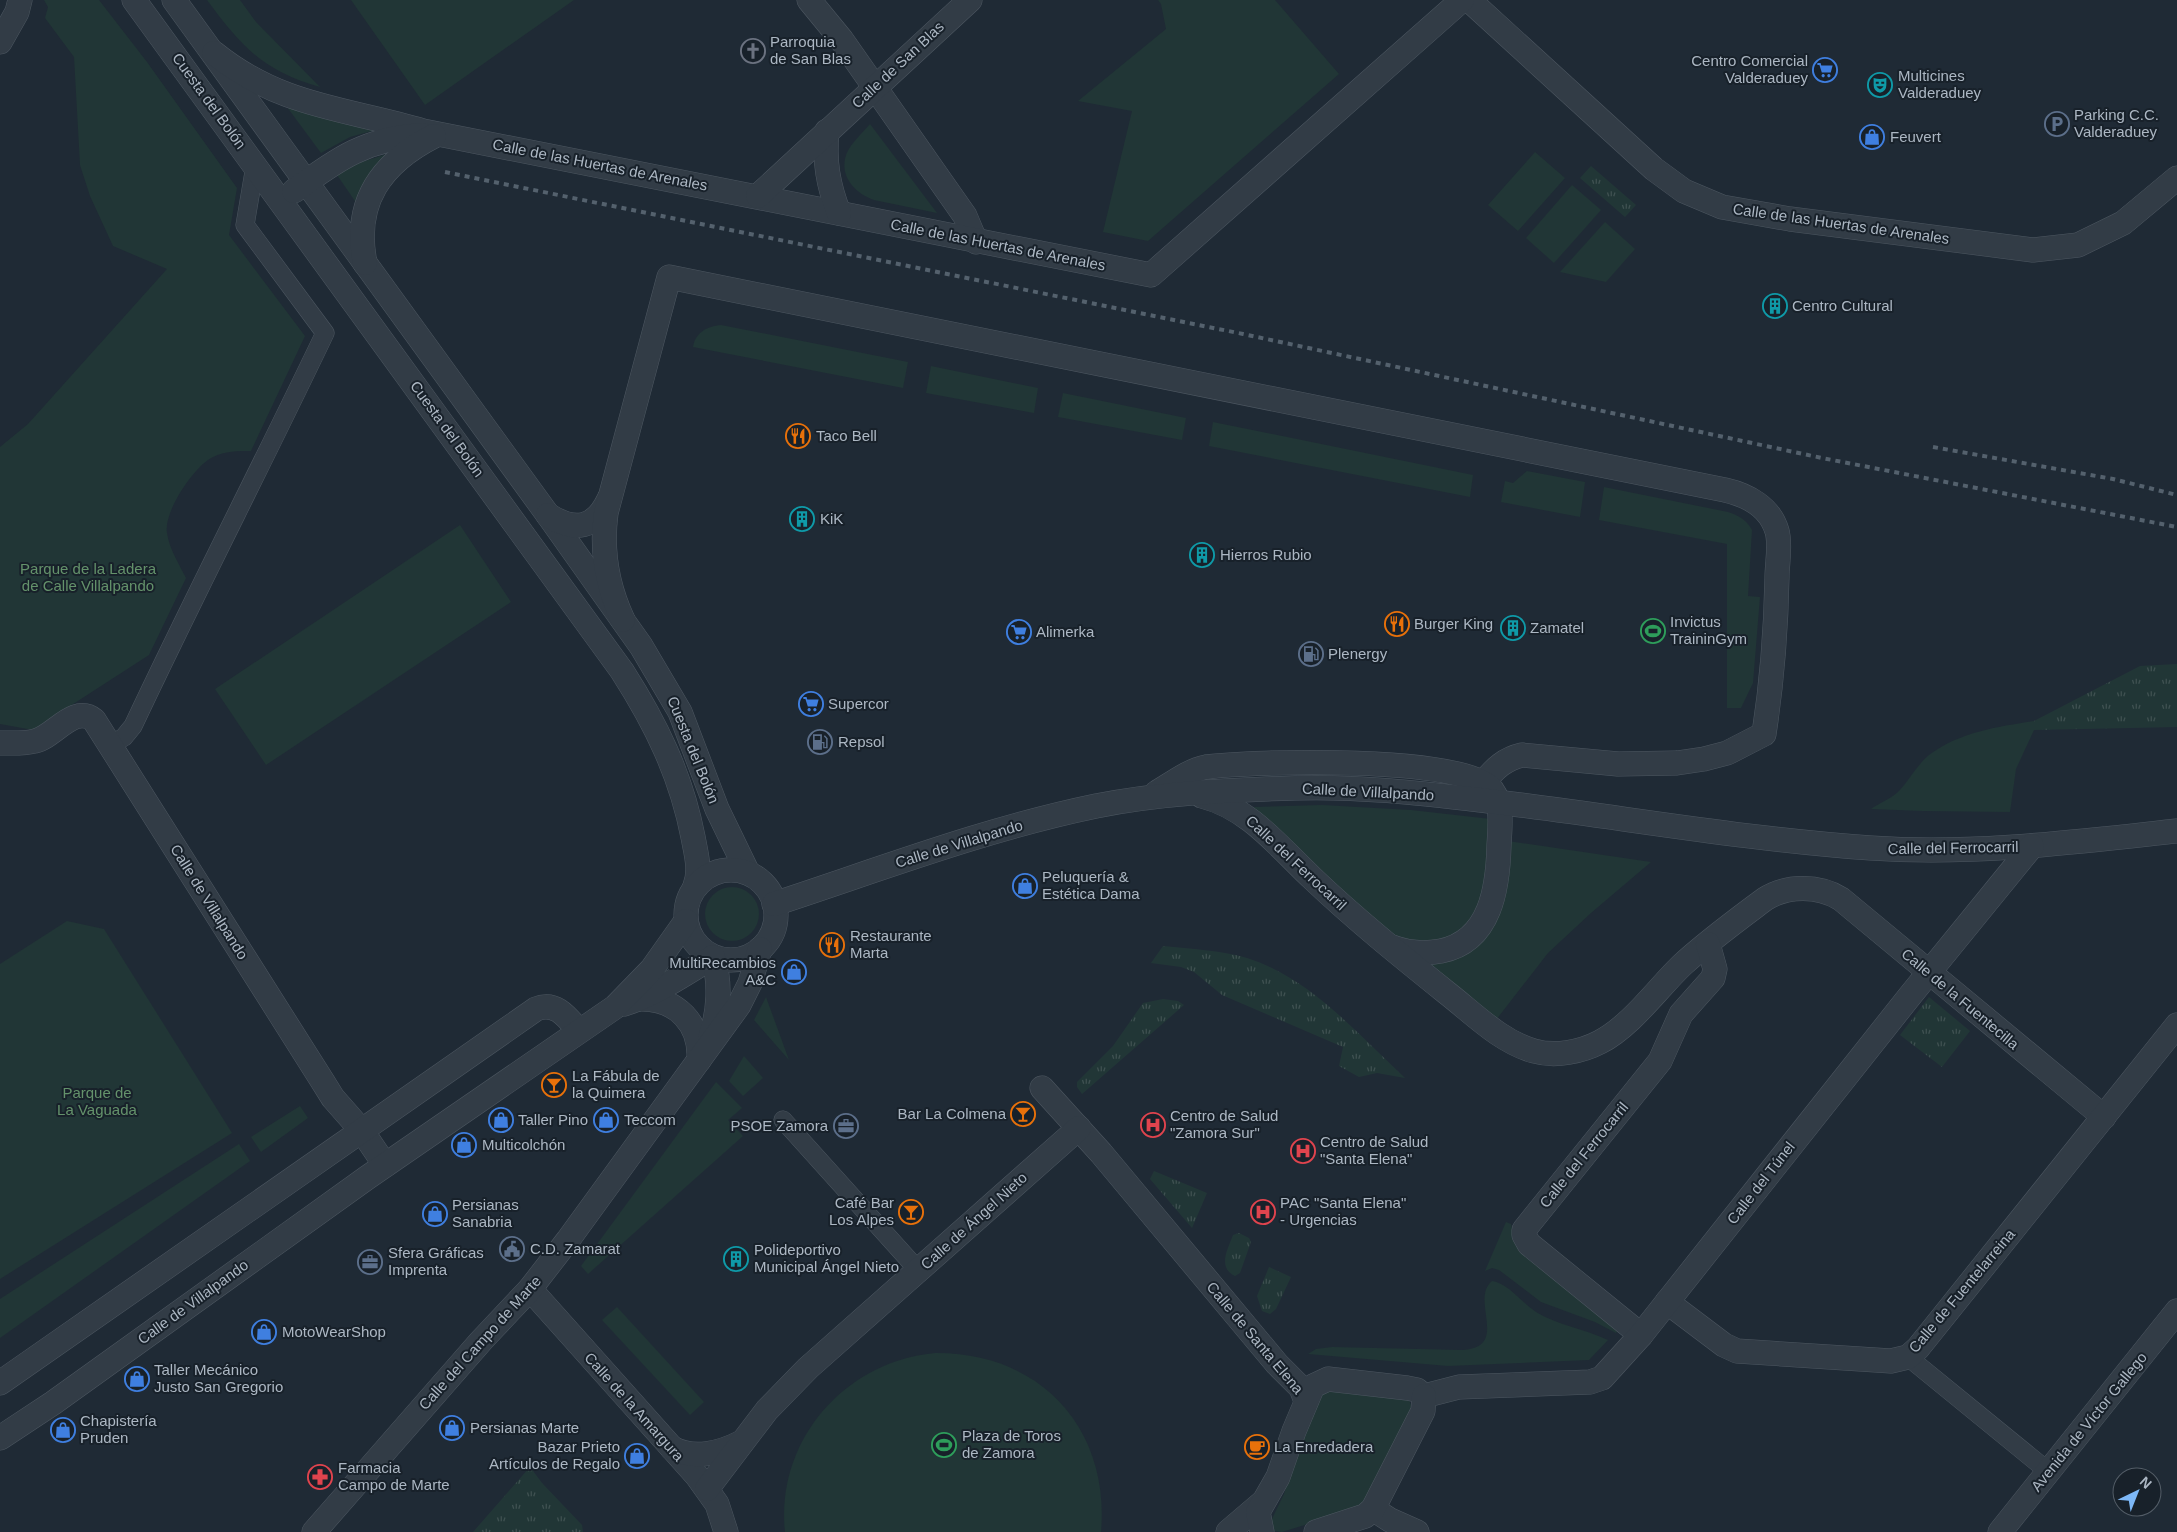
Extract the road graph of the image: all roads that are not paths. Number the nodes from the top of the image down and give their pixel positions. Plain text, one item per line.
1 (20, 0) edge
2 (134, 0) edge
3 (174, 0) edge
4 (809, 0) edge
5 (970, 0) edge
6 (1462, 0) edge
7 (1469, 0) edge
8 (0, 42) edge
9 (214, 53) junction
10 (874, 88) junction
11 (827, 131) junction
12 (437, 135) junction
13 (255, 166) junction
14 (2177, 178) edge
15 (307, 182) junction
16 (758, 196) junction
17 (281, 201) junction
18 (839, 213) junction
19 (976, 242) junction
20 (365, 263) junction
21 (609, 498) junction
22 (548, 515) junction
23 (623, 620) junction
24 (0, 743) edge
25 (111, 745) junction
26 (1484, 782) junction
27 (1194, 793) junction
28 (1147, 798) junction
29 (1498, 802) junction
30 (2177, 830) edge
31 (1728, 833) joint
32 (2032, 846) junction
33 (748, 873) junction
34 (695, 886) junction
35 (1813, 888) joint
36 (774, 904) junction
37 (686, 921) junction
38 (1708, 944) junction
39 (1391, 947) junction
40 (760, 949) junction
41 (713, 957) junction
42 (1929, 972) junction
43 (640, 999) junction
44 (615, 1006) junction
45 (2177, 1025) edge
46 (579, 1031) junction
47 (703, 1054) junction
48 (1042, 1088) dead end
49 (2104, 1117) junction
50 (783, 1120) dead end
51 (1079, 1128) junction
52 (362, 1131) junction
53 (386, 1165) junction
54 (918, 1270) junction
55 (530, 1289) junction
56 (1667, 1302) junction
57 (2177, 1311) edge
58 (1641, 1335) junction
59 (1908, 1357) junction
60 (0, 1383) edge
61 (1424, 1396) junction
62 (1306, 1401) junction
63 (0, 1438) edge
64 (742, 1442) junction
65 (672, 1448) junction
66 (2049, 1472) junction
67 (707, 1489) junction
68 (1262, 1503) junction
69 (1373, 1509) junction
70 (314, 1532) edge
71 (727, 1532) edge
72 (1228, 1532) edge
73 (1262, 1532) edge
74 (1316, 1532) edge
75 (1417, 1532) edge
76 (2000, 1532) edge

1 - 8 street
2 - 13 street, Cuesta del Bolón
3 - 9 street, Cuesta del Bolón
4 - 10 street
5 - 10 street, Calle de San Blas
6 - 19 street, Calle de las Huertas de Arenales
7 - 14 street, Calle de las Huertas de Arenales
9 - 12 street, Calle de las Huertas de Arenales
9 - 15 street, Cuesta del Bolón
10 - 11 street, Calle de San Blas
10 - 19 street
11 - 16 street, Calle de San Blas
11 - 18 street
12 - 15 street, Calle de las Huertas de Arenales
12 - 16 street, Calle de las Huertas de Arenales
12 - 20 street
13 - 17 street, Cuesta del Bolón
13 - 25 street
15 - 17 street, Calle de las Huertas de Arenales
15 - 20 street, Cuesta del Bolón
16 - 18 street, Calle de las Huertas de Arenales
17 - 34 street, Cuesta del Bolón
18 - 19 street, Calle de las Huertas de Arenales
20 - 22 street, Cuesta del Bolón
21 - 22 street
21 - 23 street
21 - 26 street
22 - 23 street, Cuesta del Bolón
23 - 33 street, Cuesta del Bolón
24 - 25 street, Calle de Villalpando
25 - 52 street, Calle de Villalpando
26 - 28 street, Calle de Villalpando
26 - 29 street
27 - 28 street, Calle de Villalpando
27 - 29 street, Calle de Villalpando
27 - 39 street, Calle del Ferrocarril
28 - 36 street, Calle de Villalpando
29 - 31 street, Calle de Villalpando
29 - 39 street, Calle del Ferrocarril
30 - 32 street, Calle del Ferrocarril
31 - 32 street, Calle del Ferrocarril
32 - 42 street, Calle del Túnel
33 - 34 street
33 - 36 street
34 - 37 street
35 - 38 street, Calle del Ferrocarril
35 - 42 street, Calle de la Fuentecilla
36 - 40 street
37 - 41 street
37 - 44 street, Calle de Villalpando
38 - 39 street, Calle del Ferrocarril
38 - 58 street, Calle del Ferrocarril
40 - 41 street
40 - 47 street, Calle del Campo de Marte
41 - 43 street, Calle de Villalpando
41 - 47 street, Calle del Campo de Marte
42 - 49 street, Calle de la Fuentecilla
42 - 56 street, Calle del Túnel
43 - 44 street, Calle de Villalpando
43 - 47 street, Calle de Villalpando
44 - 46 street, Calle de Villalpando
45 - 49 street, Calle de Fuentelarreina
46 - 52 street
46 - 53 street, Calle de Villalpando
47 - 55 street, Calle del Campo de Marte
48 - 51 street, Calle de Santa Elena
49 - 59 street, Calle de Fuentelarreina
50 - 54 street
51 - 54 street, Calle de Ángel Nieto
51 - 62 street, Calle de Santa Elena
52 - 53 street, Calle de Villalpando
52 - 60 street
53 - 63 street, Calle de Villalpando
54 - 64 street, Calle de Ángel Nieto
55 - 65 street, Calle de la Amargura
55 - 70 street, Calle del Campo de Marte
56 - 58 street, Calle del Túnel
56 - 59 street, Calle de Fuentelarreina
57 - 66 street, Avenida de Víctor Gallego
58 - 61 street, Calle del Túnel
59 - 66 street
61 - 62 street, Calle de Santa Elena
61 - 69 street
62 - 68 street
64 - 65 street
64 - 67 street, Calle de Ángel Nieto
64 - 71 street, Calle de Ángel Nieto
65 - 67 street, Calle de la Amargura
66 - 76 street, Avenida de Víctor Gallego
67 - 71 street, Calle de la Amargura
68 - 72 street
68 - 73 street
69 - 74 street
69 - 75 street

